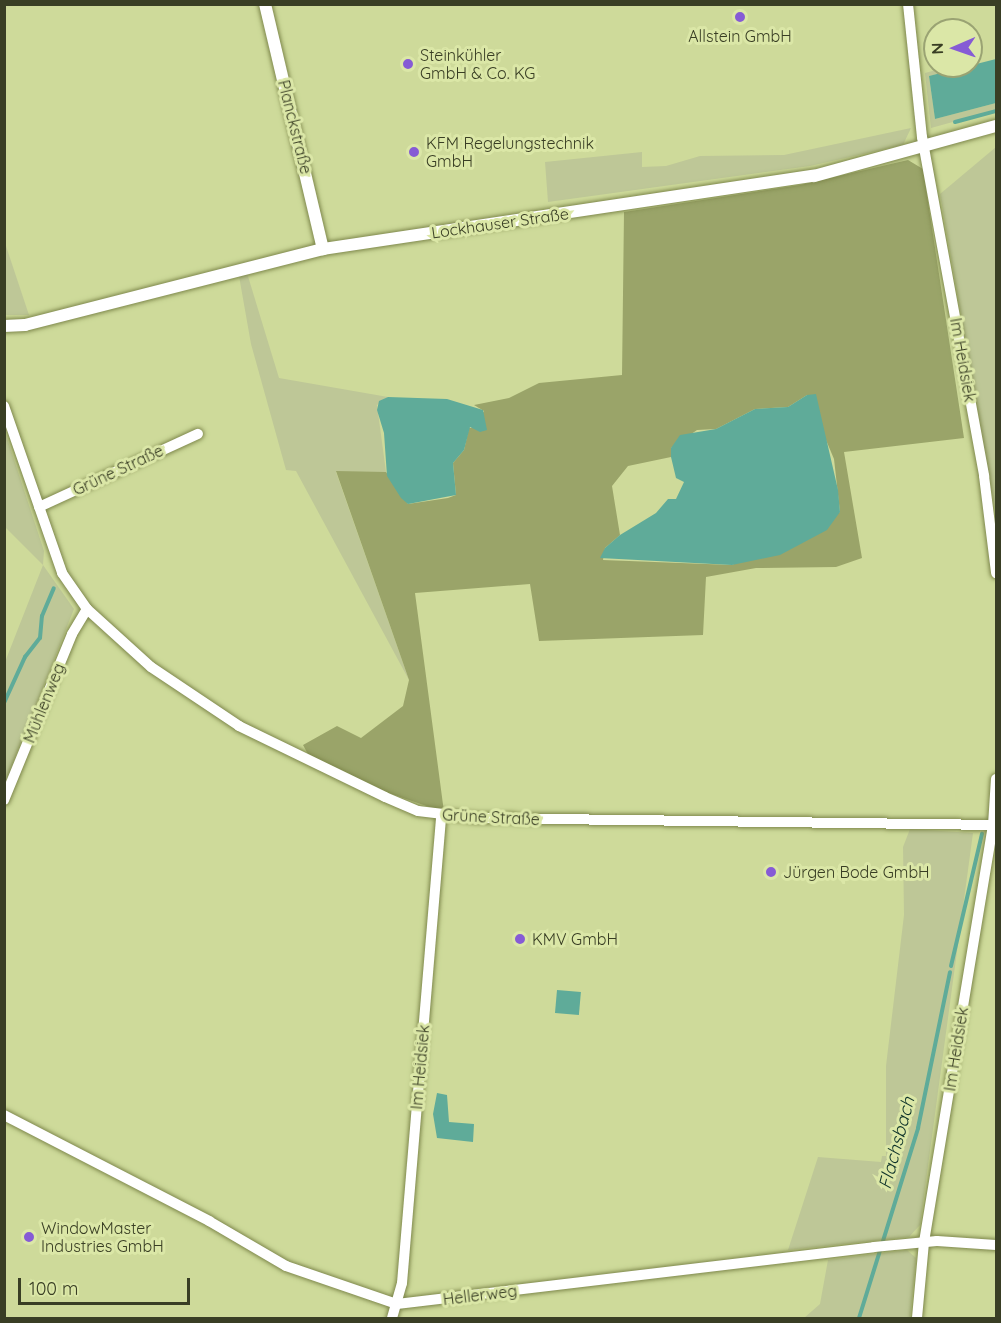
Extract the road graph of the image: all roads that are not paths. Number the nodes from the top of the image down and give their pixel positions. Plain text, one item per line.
1 (265, 4) edge
2 (908, 4) edge
3 (996, 126) edge
4 (925, 147) junction
5 (323, 249) junction
6 (4, 326) edge
7 (4, 406) edge
8 (198, 434) dead end
9 (39, 507) junction
10 (996, 573) edge
11 (87, 609) junction
12 (996, 779) edge
13 (4, 800) edge
14 (441, 815) junction
15 (994, 825) edge
16 (4, 1115) edge
17 (924, 1242) junction
18 (996, 1245) edge
19 (397, 1304) junction
20 (392, 1318) edge
21 (917, 1318) edge

1 - 5 street, Planckstraße
2 - 4 street, Im Heidsiek
3 - 4 street, Lockhauser Straße
4 - 5 street, Lockhauser Straße
4 - 10 street, Im Heidsiek
5 - 6 street, Lockhauser Straße
7 - 9 street, Grüne Straße
8 - 9 street, Grüne Straße
9 - 11 street, Grüne Straße
11 - 13 street, Mühlenweg
11 - 14 street, Grüne Straße
12 - 15 street, Im Heidsiek
14 - 15 street, Grüne Straße
14 - 19 street, Im Heidsiek
15 - 17 street, Im Heidsiek
16 - 19 street, Hellerweg
17 - 18 street, Hellerweg
17 - 19 street, Hellerweg
17 - 21 street, Im Heidsiek
19 - 20 street, Im Heidsiek

